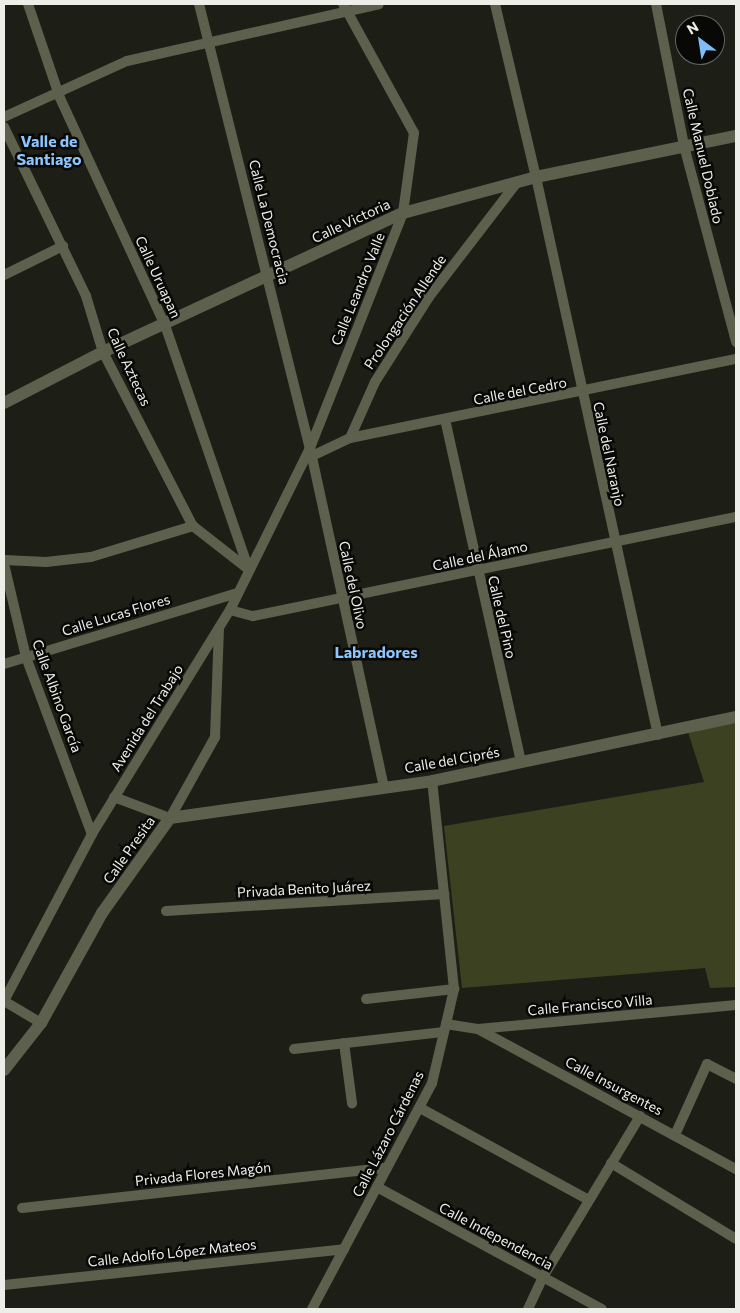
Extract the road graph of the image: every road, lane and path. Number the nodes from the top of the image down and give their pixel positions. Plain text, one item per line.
1 (28, 4) edge
2 (199, 4) edge
3 (379, 4) edge
4 (495, 4) edge
5 (656, 4) edge
6 (344, 7) edge
7 (208, 41) junction
8 (58, 90) junction
9 (4, 117) edge
10 (4, 127) edge
11 (736, 136) edge
12 (684, 146) junction
13 (536, 177) junction
14 (515, 185) junction
15 (403, 213) junction
16 (63, 246) junction
17 (4, 274) edge
18 (268, 276) junction
19 (733, 318) edge
20 (165, 325) junction
21 (736, 342) edge
22 (103, 352) junction
23 (736, 359) edge
24 (582, 393) junction
25 (4, 403) edge
26 (445, 419) junction
27 (350, 438) junction
28 (311, 452) junction
29 (736, 517) edge
30 (193, 526) junction
31 (614, 542) junction
32 (4, 560) edge
33 (4, 564) edge
34 (248, 568) junction
35 (477, 571) junction
36 (237, 593) junction
37 (342, 599) junction
38 (230, 610) junction
39 (219, 627) junction
40 (26, 657) junction
41 (4, 664) edge
42 (736, 717) edge
43 (658, 735) junction
44 (521, 763) junction
45 (432, 781) junction
46 (384, 787) junction
47 (114, 797) junction
48 (170, 818) junction
49 (92, 834) junction
50 (444, 894) junction
51 (166, 911) dead end
52 (454, 989) junction
53 (366, 999) dead end
54 (4, 1001) edge
55 (736, 1005) edge
56 (41, 1023) junction
57 (445, 1028) junction
58 (478, 1029) junction
59 (344, 1043) junction
60 (294, 1049) dead end
61 (4, 1070) edge
62 (736, 1079) edge
63 (352, 1103) dead end
64 (420, 1108) junction
65 (640, 1116) junction
66 (675, 1135) junction
67 (611, 1163) junction
68 (386, 1168) junction
69 (736, 1169) edge
70 (377, 1187) junction
71 (589, 1200) junction
72 (22, 1208) dead end
73 (736, 1239) edge
74 (344, 1249) junction
75 (544, 1277) junction
76 (4, 1285) edge
77 (312, 1309) edge
78 (528, 1309) edge
79 (602, 1309) edge

1 - 8 street, Calle Uruapan
2 - 7 street, Calle La Democracia
3 - 6 street
4 - 13 street, Calle del Naranjo
5 - 12 street, Calle Manuel Doblado
6 - 7 street
6 - 15 street, Calle Leandro Valle
7 - 8 street
7 - 18 street, Calle La Democracia
8 - 9 street
8 - 20 street, Calle Uruapan
10 - 16 street, Calle Aztecas
11 - 12 street, Calle Victoria
12 - 13 street, Calle Victoria
12 - 19 street, Calle Manuel Doblado
13 - 14 street, Calle Victoria
13 - 24 street, Calle del Naranjo
14 - 15 street, Calle Victoria
14 - 27 street, Prolongación Allende
15 - 18 street, Calle Victoria
15 - 28 street, Calle Leandro Valle
16 - 17 street
16 - 22 street, Calle Aztecas
18 - 20 street, Calle Victoria
18 - 28 street, Calle La Democracia
19 - 21 street, Calle Manuel Doblado
20 - 22 street, Calle Victoria
20 - 34 street, Calle Uruapan
22 - 25 street, Calle Victoria
22 - 30 street, Calle Aztecas
23 - 24 street, Calle del Cedro
24 - 26 street, Calle del Cedro
24 - 31 street, Calle del Naranjo
26 - 27 street, Calle del Cedro
26 - 35 street, Calle del Pino
27 - 28 street, Calle del Cedro
28 - 34 street, Avenida del Trabajo
28 - 37 street, Calle del Olivo
29 - 31 street, Calle del Álamo
30 - 32 street
30 - 34 street, Calle Aztecas
31 - 35 street, Calle del Álamo
31 - 43 street, Calle del Naranjo
33 - 40 street, Calle Albino García
34 - 36 street, Avenida del Trabajo
35 - 37 street, Calle del Álamo
35 - 44 street, Calle del Pino
36 - 38 street, Avenida del Trabajo
36 - 40 street, Calle Lucas Flores
37 - 38 street, Calle del Álamo
37 - 46 street, Calle del Olivo
38 - 39 street, Avenida del Trabajo
39 - 47 street, Avenida del Trabajo
39 - 48 street, Calle Presita
40 - 41 street, Calle Lucas Flores
40 - 49 street, Calle Albino García
42 - 43 street, Calle del Ciprés
43 - 44 street, Calle del Ciprés
44 - 45 street, Calle del Ciprés
45 - 46 street, Calle del Ciprés
45 - 50 street, Calle Lázaro Cárdenas
46 - 48 street, Calle del Ciprés
47 - 48 street
47 - 49 street, Avenida del Trabajo
48 - 56 street, Calle Presita
49 - 54 street, Avenida del Trabajo
50 - 51 street, Privada Benito Juárez
50 - 52 street, Calle Lázaro Cárdenas
52 - 53 street
52 - 57 street, Calle Lázaro Cárdenas
54 - 56 street
55 - 58 street, Calle Francisco Villa
56 - 61 street, Calle Presita
57 - 58 street, Calle Francisco Villa
57 - 59 street, Calle Francisco Villa
57 - 64 street, Calle Lázaro Cárdenas
58 - 65 street, Calle Insurgentes
59 - 60 street, Calle Francisco Villa
59 - 63 street
62 - 66 street
64 - 68 street, Calle Lázaro Cárdenas
64 - 71 street
65 - 66 street, Calle Insurgentes
65 - 67 street
66 - 69 street, Calle Insurgentes
67 - 71 street
67 - 73 street
68 - 70 street, Calle Lázaro Cárdenas
68 - 72 street, Privada Flores Magón
70 - 74 street, Calle Lázaro Cárdenas
70 - 75 street, Calle Independencia
71 - 75 street
74 - 76 street, Calle Adolfo López Mateos
74 - 77 street, Calle Lázaro Cárdenas
75 - 78 street
75 - 79 street, Calle Independencia

